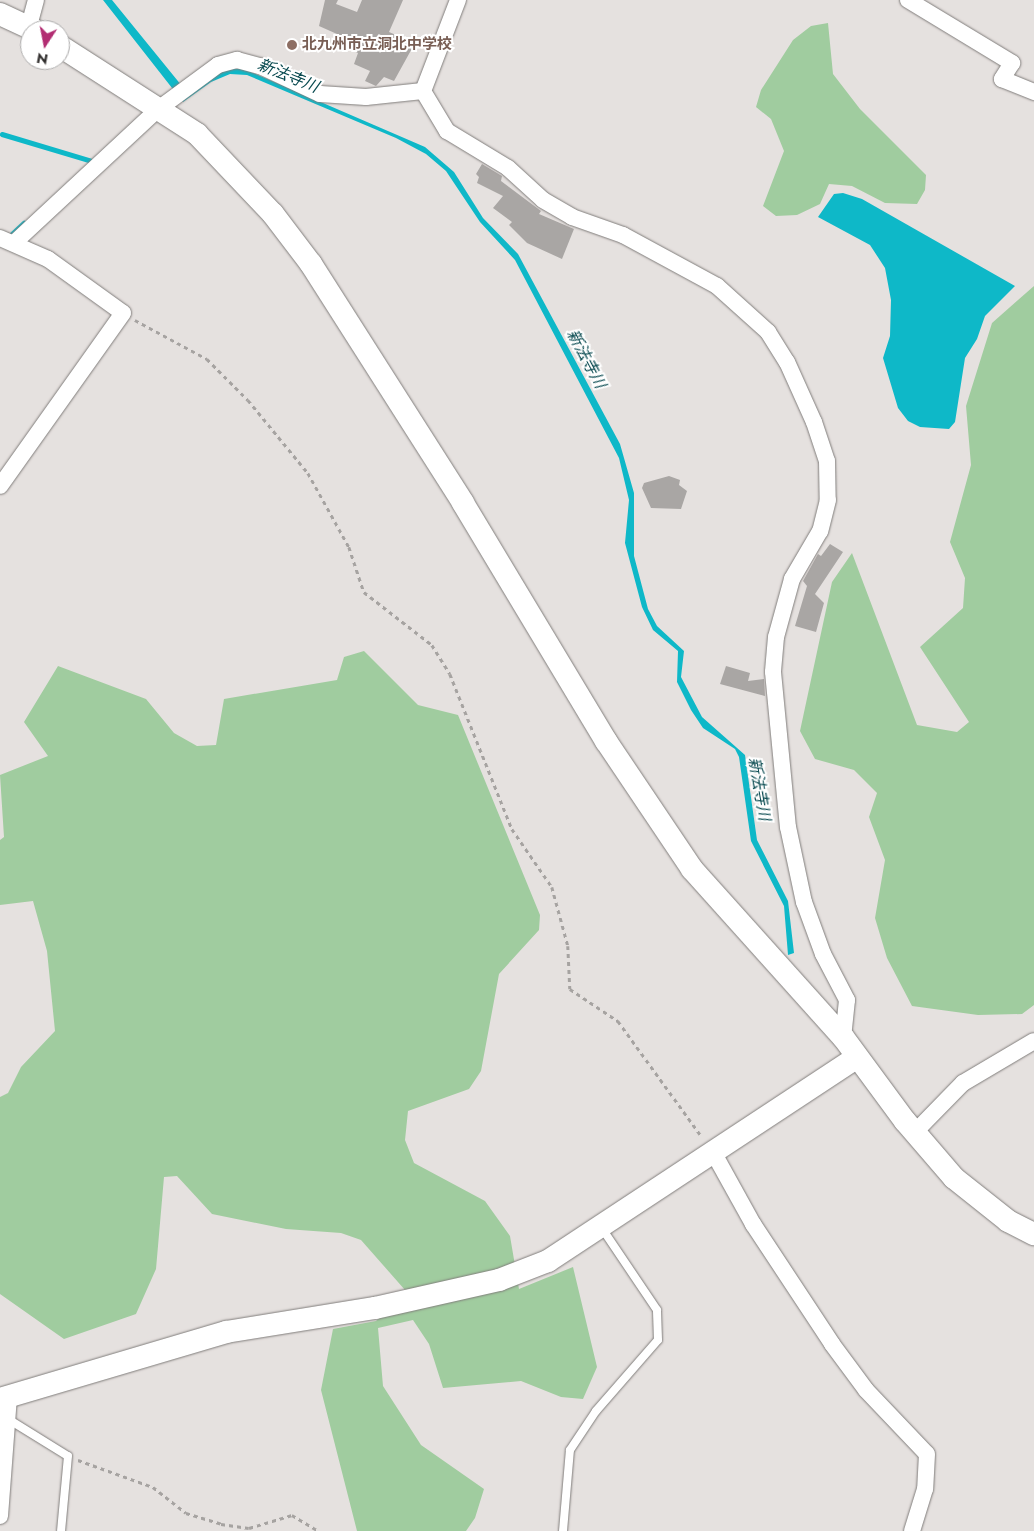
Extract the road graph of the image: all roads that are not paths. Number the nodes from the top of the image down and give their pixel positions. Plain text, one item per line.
1 (36, 0) edge
2 (458, 0) edge
3 (908, 0) edge
4 (2, 12) edge
5 (33, 20) edge
6 (20, 22) edge
7 (70, 53) edge
8 (423, 91) junction
9 (1034, 92) edge
10 (157, 110) junction
11 (7, 240) edge
12 (0, 486) edge
13 (843, 1037) junction
14 (1034, 1041) edge
15 (857, 1056) junction
16 (915, 1132) junction
17 (712, 1150) junction
18 (600, 1226) junction
19 (1034, 1234) edge
20 (6, 1405) edge
21 (0, 1516) edge
22 (61, 1531) edge
23 (563, 1531) edge
24 (912, 1531) edge

1 - 5 street
2 - 8 street
3 - 9 street
4 - 6 street
7 - 10 street
8 - 10 street
8 - 13 street
10 - 11 street
10 - 13 street
11 - 12 street
13 - 15 street
14 - 16 street
15 - 16 street
15 - 17 street
16 - 19 street
17 - 18 street
17 - 24 street
18 - 20 street
18 - 23 lane
20 - 21 street
20 - 22 lane

